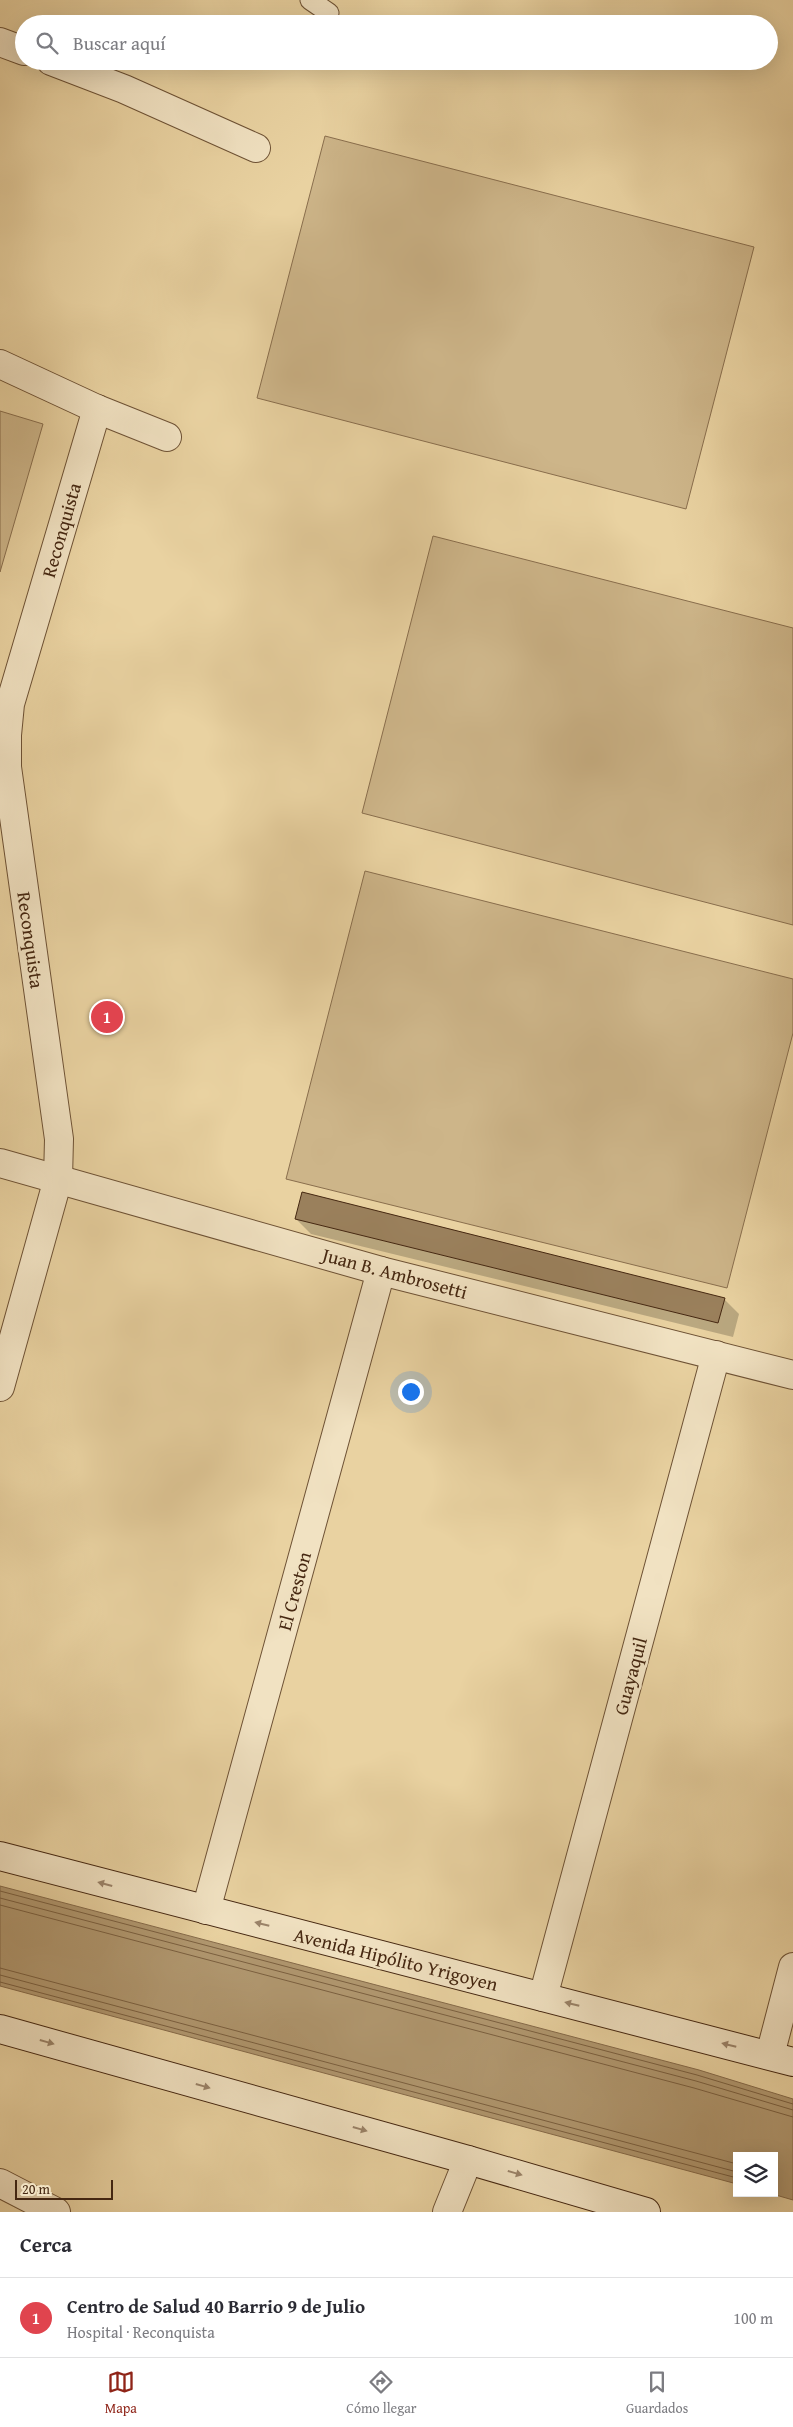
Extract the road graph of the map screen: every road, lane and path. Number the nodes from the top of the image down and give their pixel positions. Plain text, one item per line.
1 (310, 0) edge
2 (329, 13) dead end
3 (0, 42) edge
4 (15, 48) edge
5 (74, 70) edge
6 (256, 148) dead end
7 (0, 364) edge
8 (97, 409) junction
9 (167, 437) dead end
10 (0, 1163) edge
11 (58, 1179) junction
12 (381, 1271) junction
13 (716, 1355) junction
14 (793, 1375) edge
15 (0, 1387) edge
16 (0, 1856) edge
17 (206, 1910) junction
18 (793, 1967) edge
19 (543, 1997) junction
20 (0, 2029) edge
21 (781, 2059) edge
22 (468, 2160) junction
23 (0, 2183) edge
24 (56, 2212) edge
25 (447, 2212) edge
26 (646, 2212) edge

1 - 2 lane
3 - 4 street
5 - 6 street
7 - 8 street
8 - 9 street
8 - 11 street, Reconquista
10 - 11 street, Juan B. Ambrosetti
11 - 12 street, Juan B. Ambrosetti
11 - 15 street, Reconquista
12 - 13 street, Juan B. Ambrosetti
12 - 17 street, El Creston
13 - 14 street, Juan B. Ambrosetti
13 - 19 street, Guayaquil
17 -> 16 street, Avenida Hipólito Yrigoyen
19 -> 17 street, Avenida Hipólito Yrigoyen
18 - 21 street
21 -> 19 street, Avenida Hipólito Yrigoyen
20 -> 22 street
22 - 25 street
22 -> 26 street
23 - 24 street

